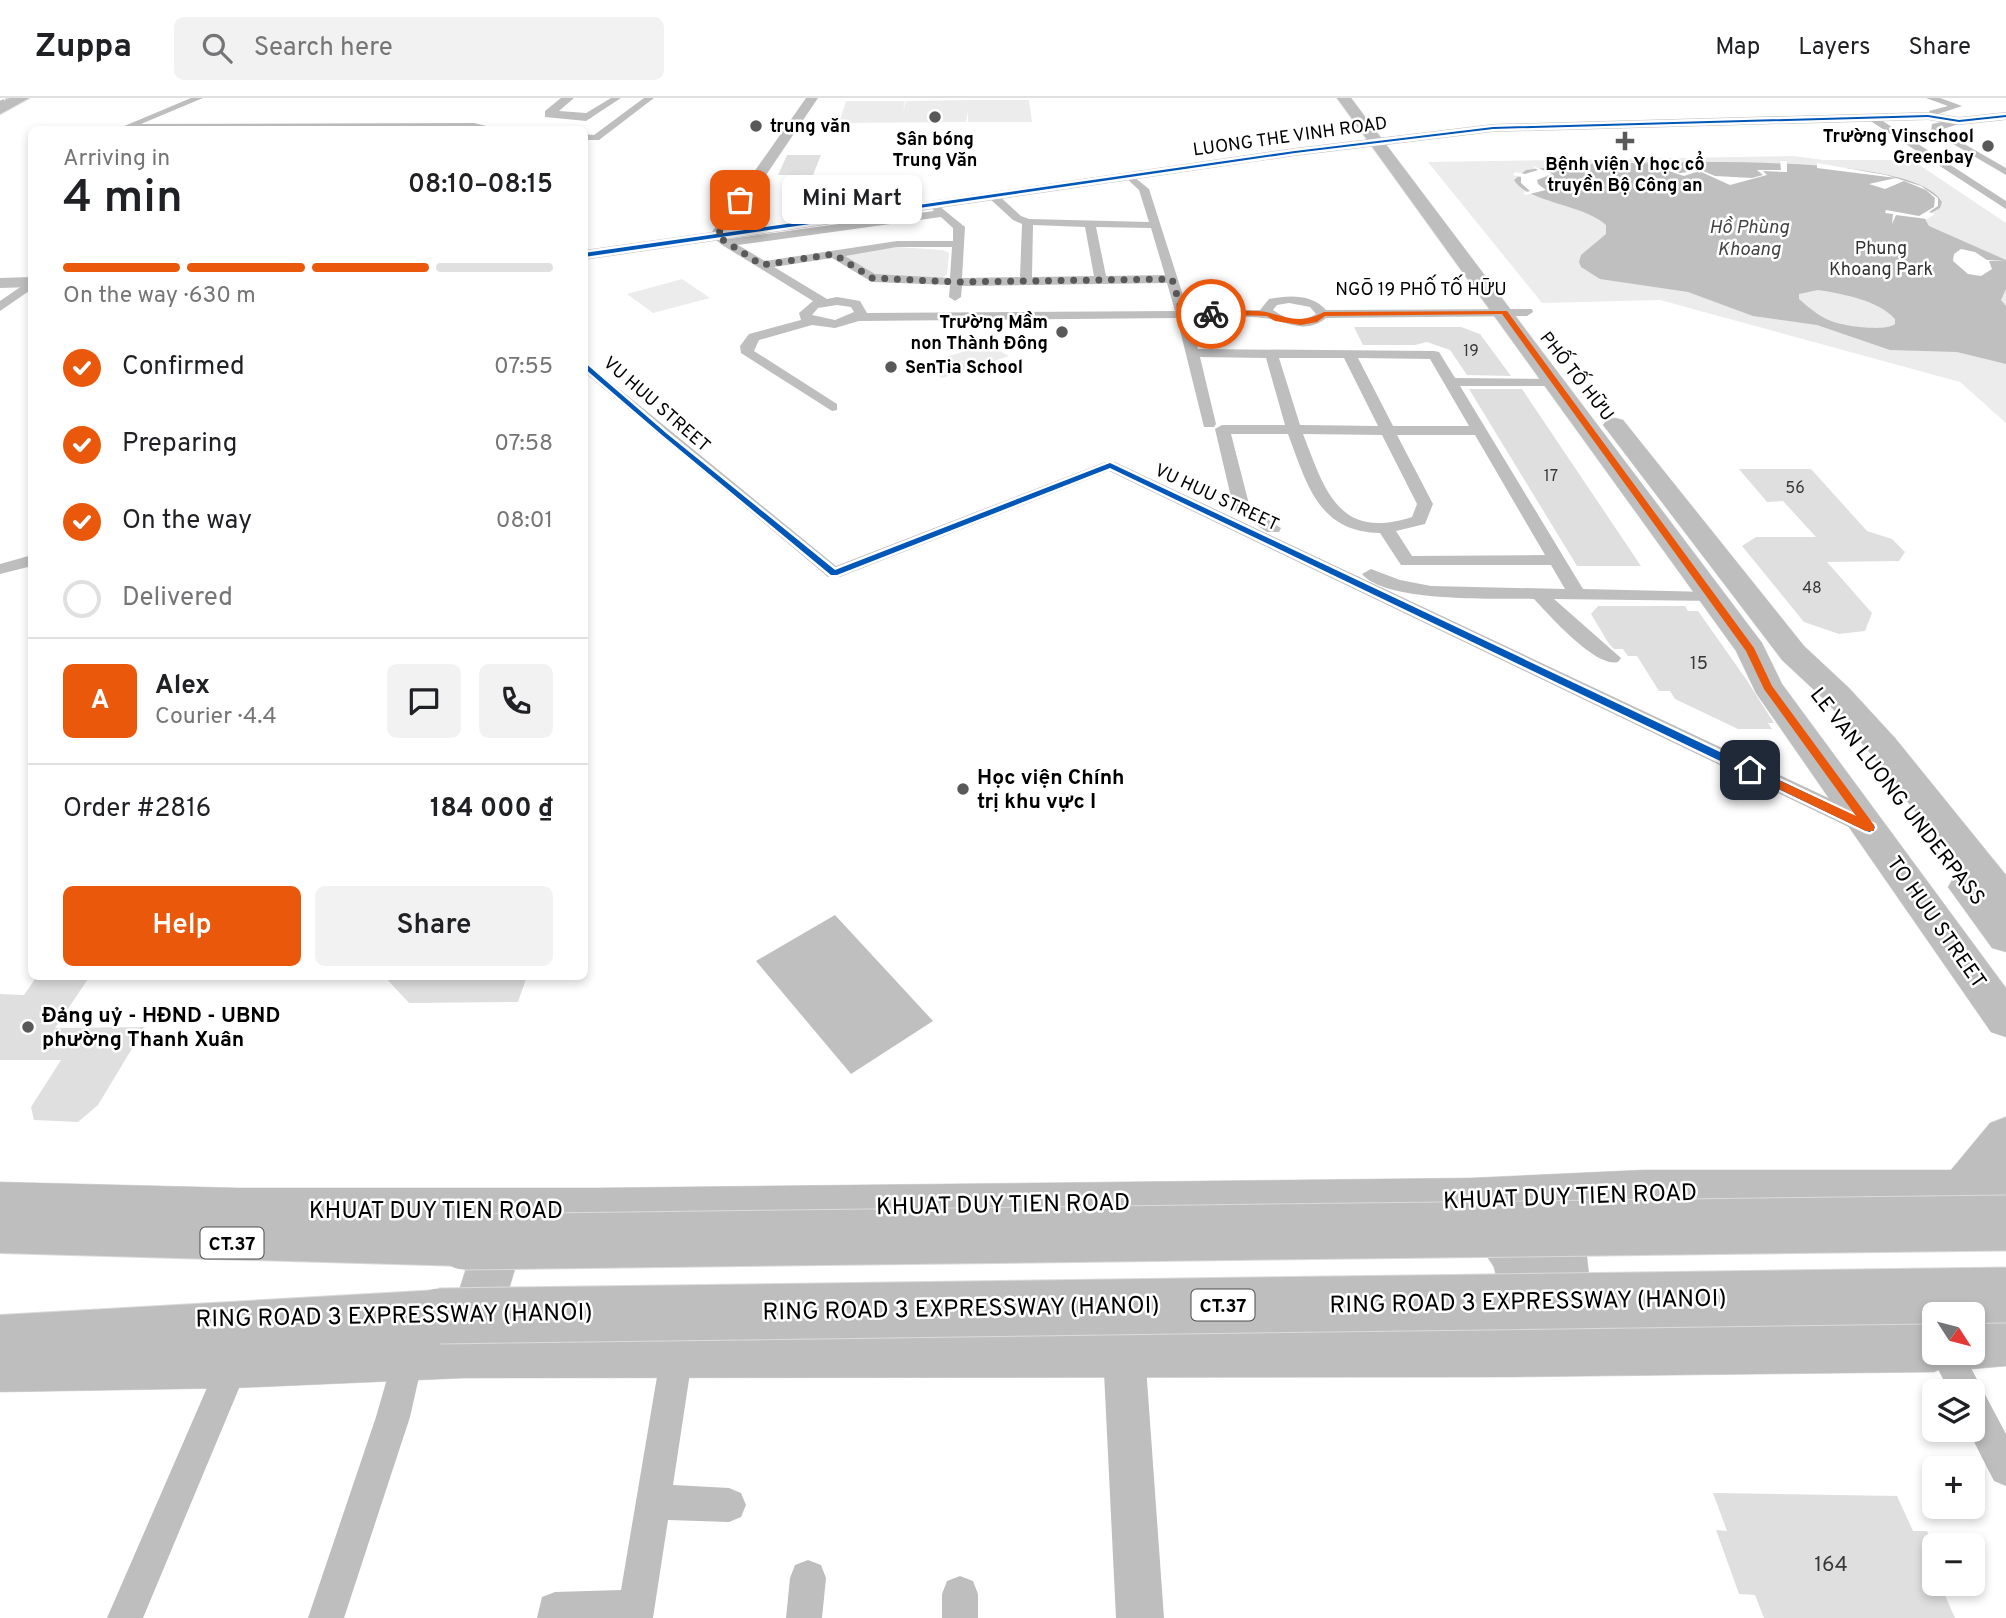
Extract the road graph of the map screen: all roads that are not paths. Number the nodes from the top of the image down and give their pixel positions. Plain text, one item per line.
1 (22, 98) edge
2 (199, 98) edge
3 (568, 98) edge
4 (617, 98) edge
5 (639, 98) edge
6 (812, 98) edge
7 (1344, 98) edge
8 (1362, 98) edge
9 (1930, 98) edge
10 (0, 109) edge
11 (1928, 116) junction
12 (586, 117) junction
13 (1872, 118) junction
14 (2003, 118) edge
15 (1959, 121) junction
16 (129, 126) edge
17 (576, 126) edge
18 (588, 139) edge
19 (1386, 141) junction
20 (2003, 168) edge
21 (1129, 176) junction
22 (993, 196) junction
23 (2006, 206) edge
24 (938, 209) junction
25 (1028, 222) junction
26 (1090, 224) junction
27 (1155, 225) junction
28 (721, 240) junction
29 (958, 244) junction
30 (834, 254) junction
31 (588, 255) edge
32 (762, 265) junction
33 (1172, 279) junction
34 (1101, 280) junction
35 (1026, 281) junction
36 (956, 282) junction
37 (28, 283) edge
38 (0, 284) edge
39 (28, 286) edge
40 (823, 302) junction
41 (0, 307) edge
42 (1513, 309) junction
43 (954, 310) junction
44 (1267, 311) junction
45 (1322, 311) junction
46 (1182, 312) junction
47 (860, 313) junction
48 (811, 321) junction
49 (1271, 352) junction
50 (1348, 352) junction
51 (1193, 353) junction
52 (1452, 382) junction
53 (1556, 382) junction
54 (594, 384) edge
55 (832, 407) dead end
56 (1209, 424) dead end
57 (1290, 428) junction
58 (1391, 431) junction
59 (1481, 431) junction
60 (1387, 530) junction
61 (1557, 560) junction
62 (28, 561) edge
63 (0, 569) edge
64 (1577, 594) junction
65 (1540, 595) junction
66 (1710, 597) junction
67 (1751, 650) junction
68 (1793, 653) junction
69 (1611, 658) dead end
70 (1870, 828) junction
71 (2004, 897) edge
72 (2006, 937) edge
73 (2006, 975) edge
74 (2006, 1020) edge
75 (2006, 1137) edge
76 (1984, 1191) edge
77 (1561, 1194) junction
78 (1471, 1200) junction
79 (0, 1204) edge
80 (509, 1210) junction
81 (2006, 1223) edge
82 (0, 1229) edge
83 (464, 1242) junction
84 (0, 1244) edge
85 (2006, 1295) edge
86 (0, 1318) edge
87 (2006, 1340) edge
88 (437, 1341) junction
89 (0, 1342) edge
90 (1985, 1342) edge
91 (1922, 1346) edge
92 (1611, 1348) junction
93 (1510, 1351) junction
94 (1124, 1352) junction
95 (677, 1353) junction
96 (234, 1362) junction
97 (0, 1366) edge
98 (1985, 1429) edge
99 (2006, 1469) edge
100 (654, 1502) junction
101 (729, 1505) dead end
102 (808, 1578) dead end
103 (636, 1613) edge
104 (125, 1618) edge
105 (326, 1618) edge
106 (555, 1618) edge
107 (804, 1618) edge
108 (1140, 1618) edge

1 - 10 highway
2 - 16 street
3 - 12 street
4 - 12 street
5 - 18 street
6 - 28 street
7 - 19 main road, PHỐ TỐ HỮU
8 - 19 main road, PHỐ TỐ HỮU
9 - 11 street
11 - 13 street, LUONG THE VINH ROAD
11 - 15 street, LUONG THE VINH ROAD
12 - 17 street
13 - 19 street, LUONG THE VINH ROAD
13 - 23 street
14 - 15 street, LUONG THE VINH ROAD
15 - 20 street
19 - 21 street, LUONG THE VINH ROAD
19 - 42 main road, PHỐ TỐ HỮU
21 - 22 street, LUONG THE VINH ROAD
21 - 27 street
22 - 24 street, LUONG THE VINH ROAD
22 - 25 street
24 - 28 street, LUONG THE VINH ROAD
24 - 29 street
25 - 26 street
25 - 35 street
26 - 27 street
26 - 34 street
27 - 33 street
28 - 31 street, LUONG THE VINH ROAD
28 - 32 street
29 - 30 street
29 - 36 street
30 - 32 street
30 - 36 street
32 - 40 street
33 - 34 street
33 - 46 street
34 - 35 street
35 - 36 street
36 - 43 street
37 - 38 street
39 - 41 street
40 - 47 street
40 - 48 street
42 - 45 street, NGÕ 19 PHỐ TỐ HỮU
42 - 53 main road, PHỐ TỐ HỮU
42 - 68 main road, PHỐ TỐ HỮU
43 - 46 street
43 - 47 street
44 - 45 street
44 - 45 street
44 - 46 street
46 - 47 street
46 - 51 street
47 - 48 street
48 - 55 street
49 - 50 street
49 - 51 street
49 - 57 street
50 - 52 street
50 - 58 street
51 - 56 street
52 - 53 street
52 - 59 street
53 - 66 main road, PHỐ TỐ HỮU
54 - 70 street, VU HUU STREET
57 - 58 street
57 - 60 street
57 - 65 street
58 - 59 street
58 - 60 street
59 - 61 street
60 - 61 street
61 - 64 street
62 - 63 street
64 - 65 street
64 - 66 street
65 - 69 street
66 - 67 main road, PHỐ TỐ HỮU
67 - 70 main road, TO HUU STREET
67 - 73 main road, LE VAN LUONG UNDERPASS
68 - 71 main road
68 - 72 main road, LE VAN LUONG UNDERPASS
70 - 74 main road, TO HUU STREET
75 - 76 main road
76 - 77 main road, KHUAT DUY TIEN ROAD
77 - 78 main road, KHUAT DUY TIEN ROAD
77 - 92 main road
78 - 80 main road, KHUAT DUY TIEN ROAD
78 - 93 main road
79 - 80 main road, KHUAT DUY TIEN ROAD
80 - 88 main road
81 - 83 highway, CT.37, bridge
82 - 83 highway
83 - 84 highway, CT.37
85 - 88 highway, RING ROAD 3 EXPRESSWAY (HANOI) / CT.37, bridge
86 - 88 highway, RING ROAD 3 EXPRESSWAY (HANOI) / CT.37
87 - 90 main road
88 - 89 highway
88 - 95 main road
88 - 96 main road
88 - 105 street
91 - 92 main road
92 - 93 main road
93 - 94 main road
94 - 95 main road
94 - 108 street
95 - 100 street
96 - 97 main road
96 - 104 street
98 - 99 street
100 - 101 street
100 - 103 street
102 - 107 street
103 - 106 street

